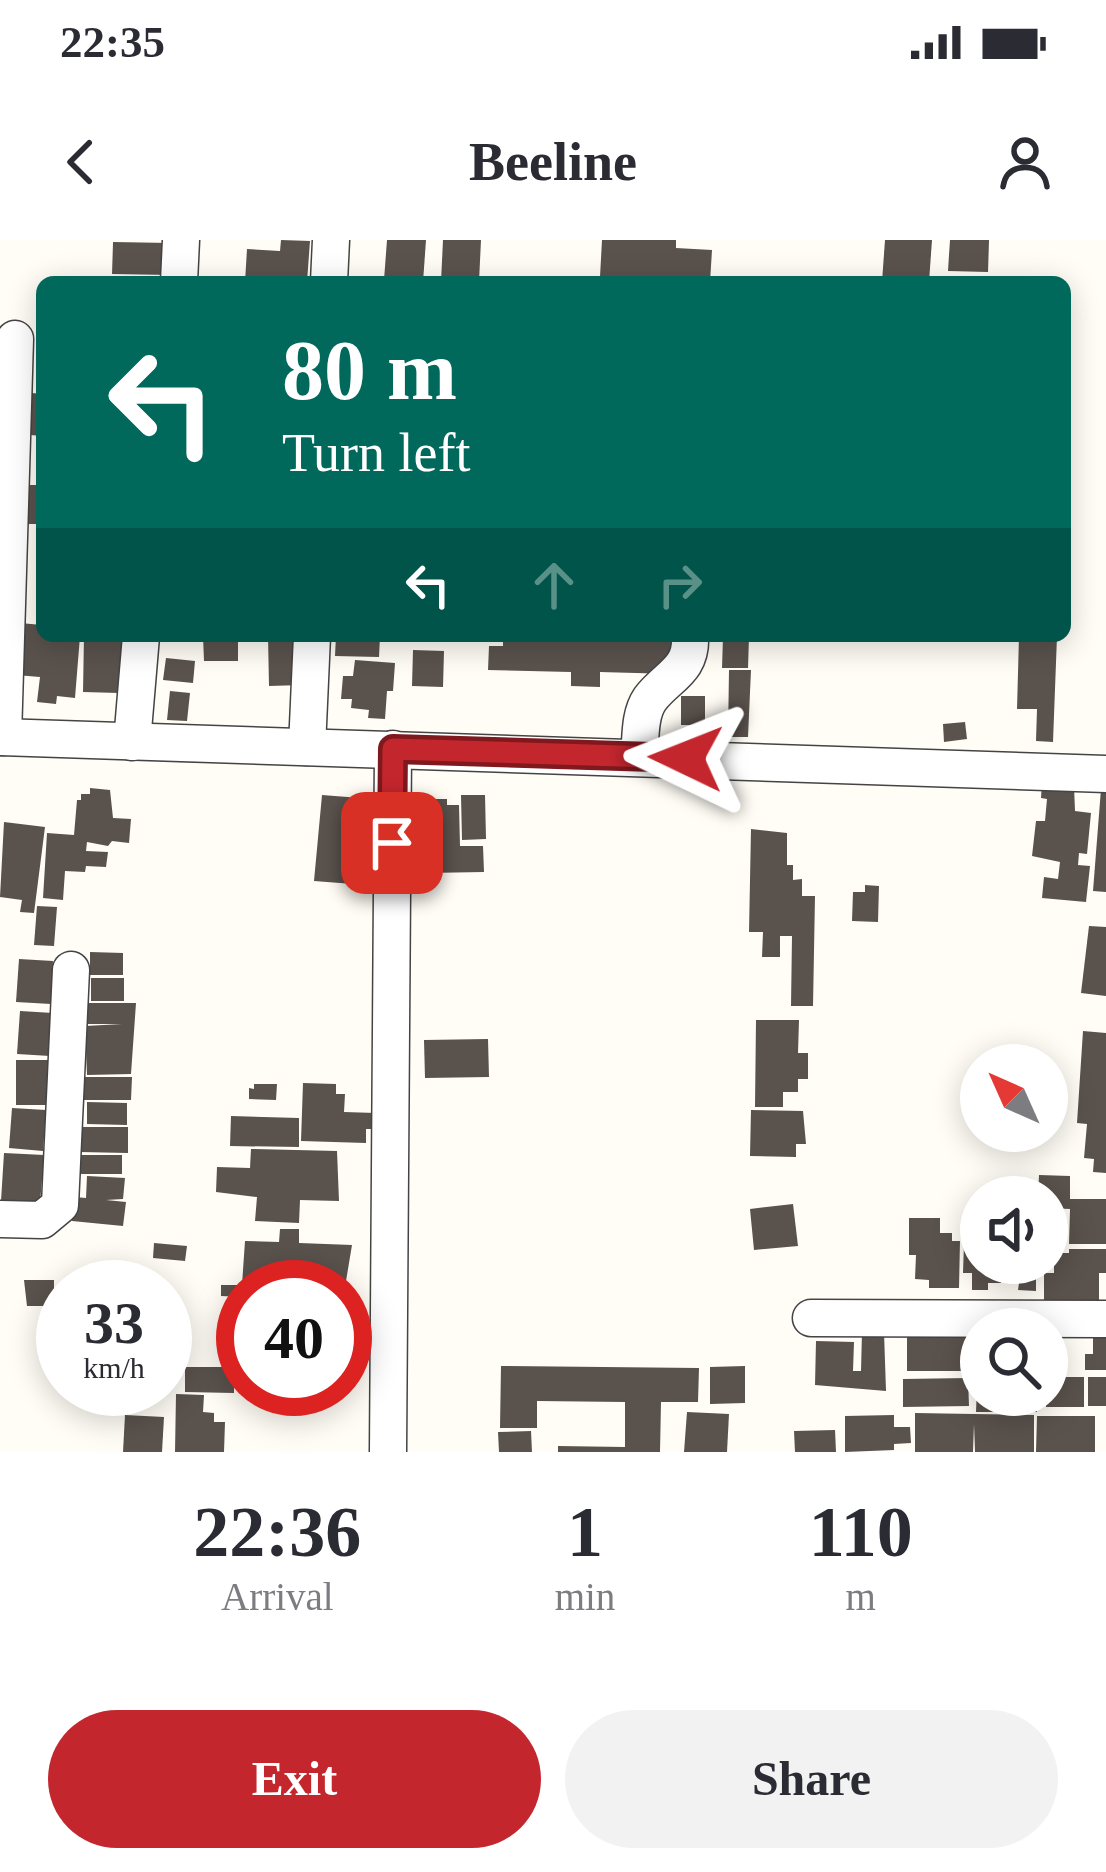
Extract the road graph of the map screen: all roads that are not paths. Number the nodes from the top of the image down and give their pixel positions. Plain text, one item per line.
1 (181, 240) edge
2 (331, 240) edge
3 (179, 276) edge
4 (329, 276) edge
5 (15, 339) dead end
6 (140, 642) edge
7 (312, 642) edge
8 (689, 642) edge
9 (2, 737) edge
10 (132, 742) junction
11 (307, 747) junction
12 (393, 749) junction
13 (639, 757) junction
14 (1106, 773) edge
15 (71, 970) dead end
16 (0, 1220) edge
17 (811, 1318) dead end
18 (1106, 1319) edge
19 (388, 1452) edge

1 - 3 street
2 - 4 street
5 - 9 street
6 - 10 street
7 - 11 street
8 - 13 street
9 - 10 street
10 - 11 street
11 - 12 street
12 - 13 street
12 - 19 street
13 - 14 street
15 - 16 street
17 - 18 street

